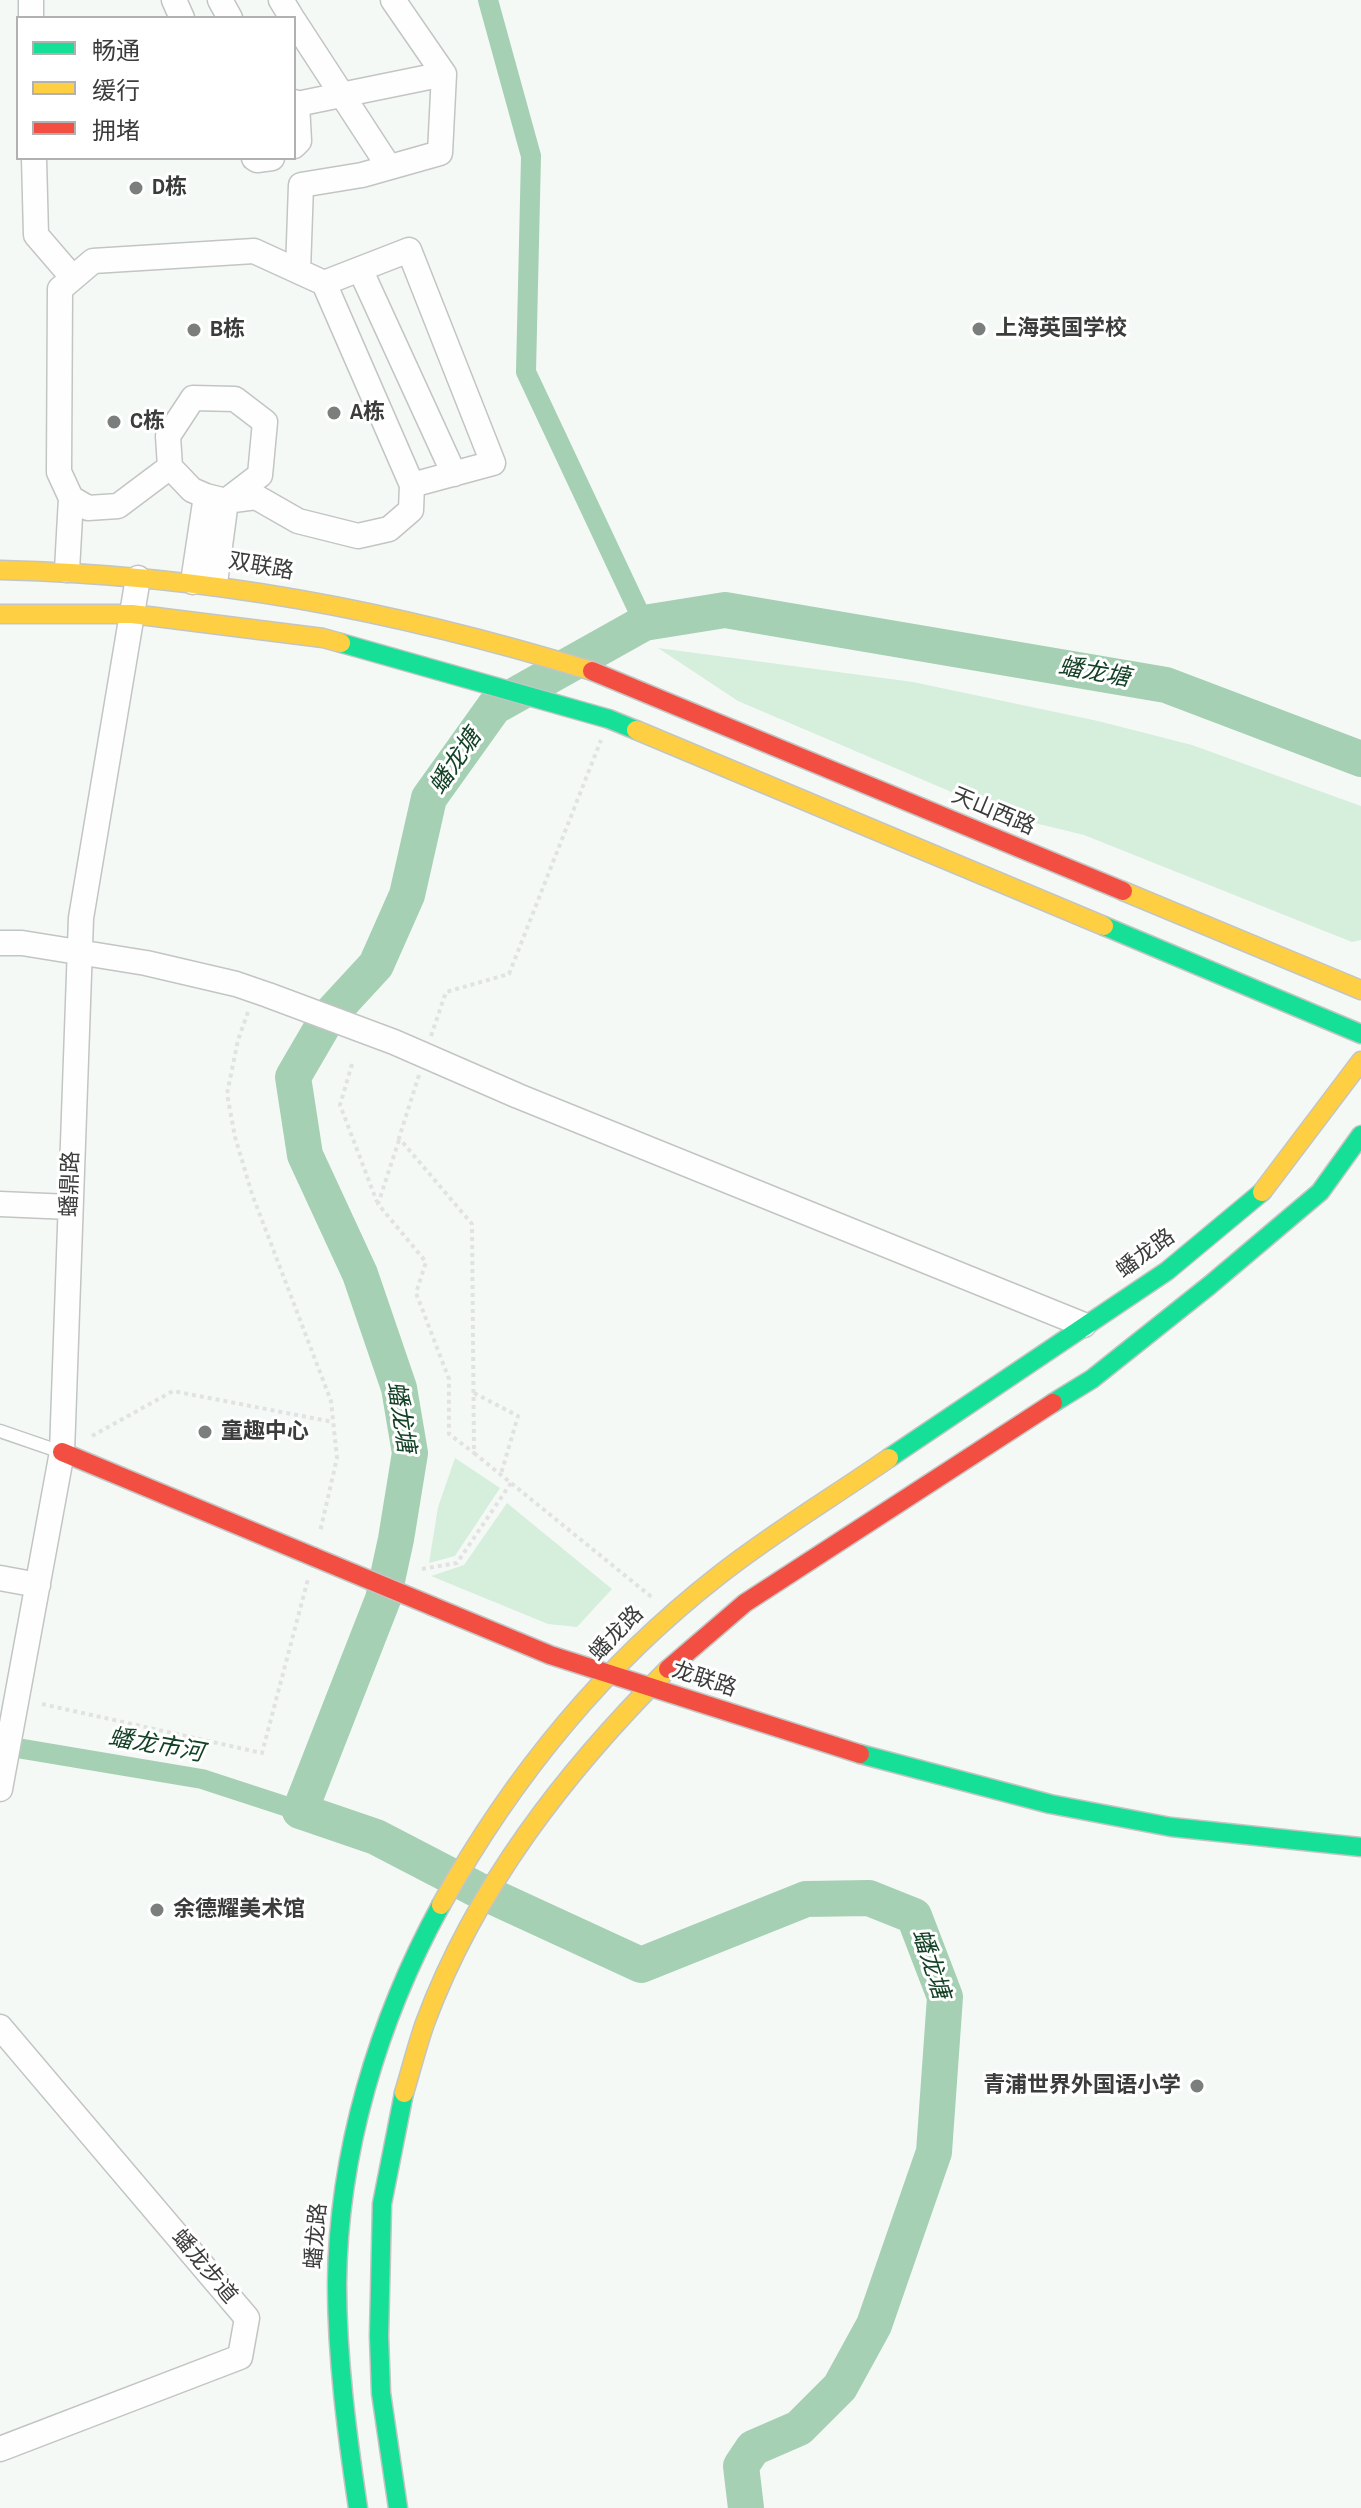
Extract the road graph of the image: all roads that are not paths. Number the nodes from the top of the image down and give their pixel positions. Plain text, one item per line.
1 (393, 0) edge
2 (296, 24) edge
3 (444, 74) junction
4 (342, 95) junction
5 (296, 103) edge
6 (296, 144) edge
7 (34, 160) edge
8 (286, 160) edge
9 (389, 167) junction
10 (301, 185) junction
11 (360, 269) junction
12 (298, 271) junction
13 (73, 278) junction
14 (324, 283) junction
15 (170, 467) junction
16 (454, 474) junction
17 (412, 485) junction
18 (71, 498) junction
19 (216, 498) junction
20 (0, 570) edge
21 (67, 570) junction
22 (138, 578) junction
23 (204, 583) junction
24 (0, 614) edge
25 (132, 614) junction
26 (607, 676) joint
27 (0, 943) edge
28 (80, 951) junction
29 (1361, 990) edge
30 (1361, 1034) edge
31 (1361, 1061) edge
32 (1361, 1135) edge
33 (0, 1204) edge
34 (70, 1207) junction
35 (1084, 1325) junction
36 (0, 1431) edge
37 (62, 1452) junction
38 (0, 1578) edge
39 (38, 1585) junction
40 (610, 1675) junction
41 (648, 1687) junction
42 (9, 1691) edge
43 (1, 1778) edge
44 (1361, 1847) edge
45 (0, 2027) edge
46 (0, 2449) edge
47 (358, 2508) edge
48 (398, 2508) edge

1 - 3 street
2 - 4 street
3 - 4 street
3 - 9 street
4 - 5 street
4 - 9 street
5 - 6 street
7 - 13 street
8 - 10 street
9 - 10 street
10 - 12 street
11 - 14 street
11 - 16 street
11 - 16 street
12 - 13 street
12 - 14 street
13 - 18 street
14 - 17 street
15 - 18 street
15 - 19 street
15 - 19 street
16 - 17 street
17 - 19 street
18 - 21 street
19 - 23 street
20 - 21 main road, 双联路
21 - 22 main road, 双联路
22 - 23 main road, 双联路
22 - 25 street, 蟠鼎路
23 - 26 main road, 双联路
24 - 25 main road
25 - 28 street, 蟠鼎路
25 - 30 main road
26 - 29 main road, 天山西路
27 - 28 street
28 - 34 street, 蟠鼎路
28 - 35 street
31 - 35 main road, 蟠龙路
32 - 41 main road
33 - 34 street
34 - 37 street, 蟠鼎路
35 - 40 main road, 蟠龙路
36 - 37 lane
37 - 39 street, 蟠鼎路
37 - 40 main road, 龙联路, bridge
38 - 39 street
39 - 42 street, 蟠鼎路
40 - 41 main road, 龙联路
40 - 47 main road, 蟠龙路
41 - 44 main road, 龙联路
41 - 48 main road
42 - 43 street, 蟠鼎路
45 - 46 street, 蟠龙步道

